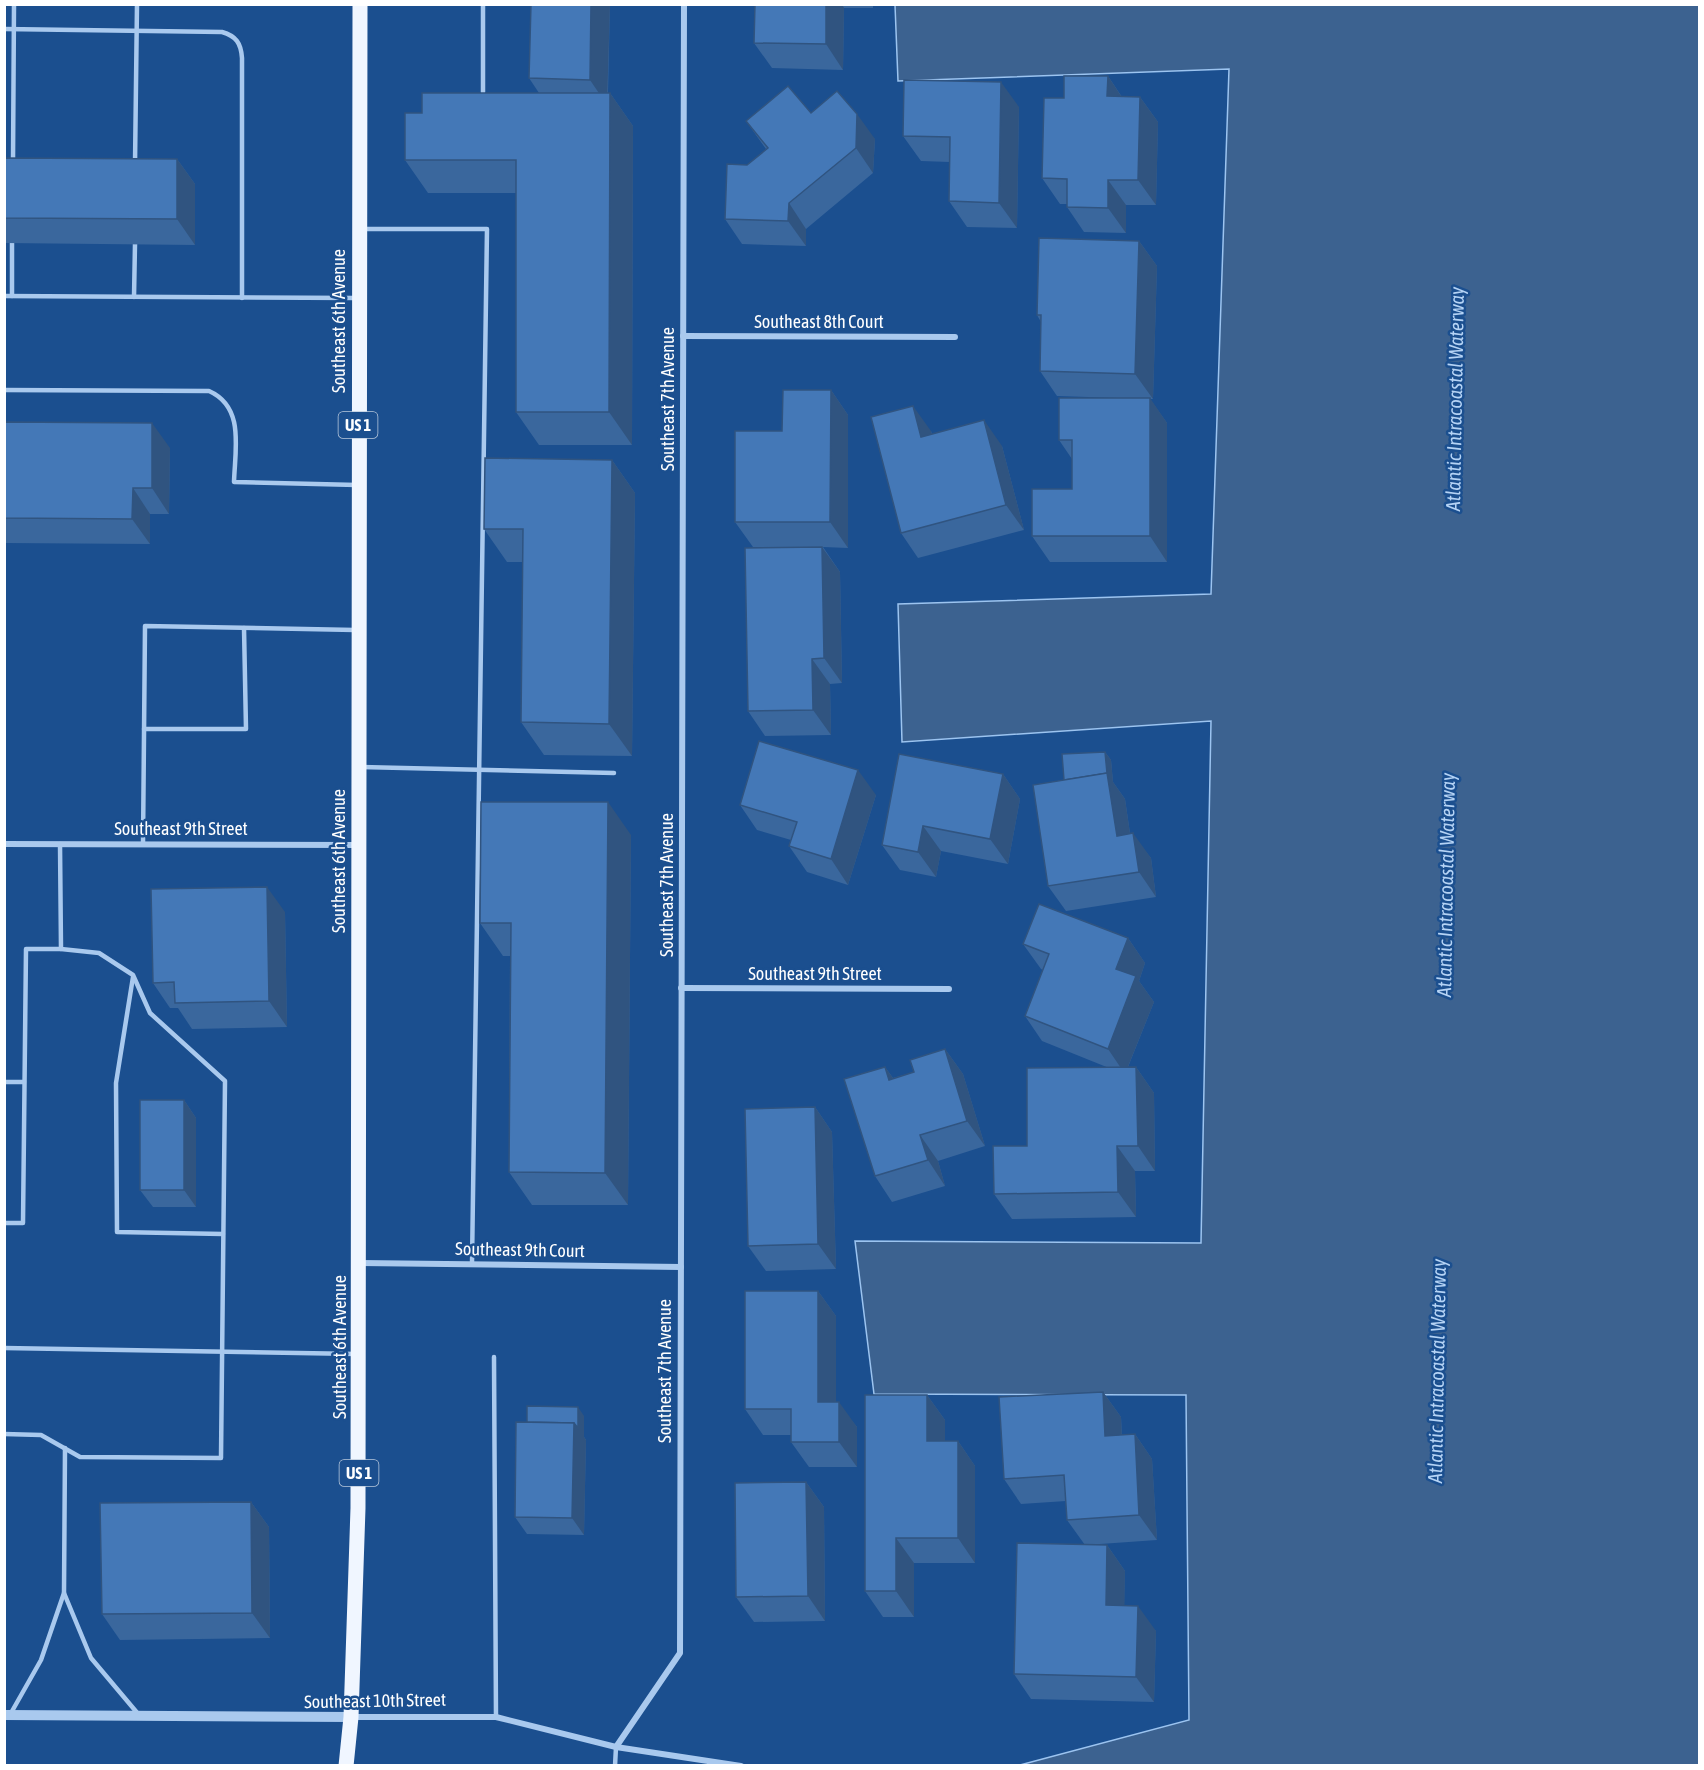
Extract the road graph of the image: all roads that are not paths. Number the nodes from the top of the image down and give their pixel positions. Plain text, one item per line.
1 (14, 4) edge
2 (137, 4) edge
3 (360, 4) edge
4 (483, 4) edge
5 (684, 4) edge
6 (4, 29) edge
7 (14, 29) junction
8 (137, 31) junction
9 (483, 92) edge
10 (13, 171) edge
11 (135, 172) edge
12 (359, 229) junction
13 (12, 243) edge
14 (135, 244) edge
15 (4, 296) edge
16 (12, 296) junction
17 (134, 297) junction
18 (242, 298) junction
19 (359, 298) junction
20 (683, 336) junction
21 (955, 337) dead end
22 (4, 390) edge
23 (358, 485) junction
24 (244, 628) junction
25 (358, 630) junction
26 (144, 729) junction
27 (358, 767) junction
28 (479, 770) junction
29 (614, 773) dead end
30 (4, 844) edge
31 (60, 844) junction
32 (143, 844) junction
33 (358, 845) junction
34 (61, 949) junction
35 (133, 975) junction
36 (681, 988) junction
37 (949, 989) dead end
38 (4, 1082) edge
39 (24, 1082) junction
40 (4, 1222) edge
41 (224, 1234) junction
42 (360, 1263) junction
43 (472, 1264) junction
44 (681, 1267) junction
45 (4, 1348) edge
46 (222, 1353) junction
47 (360, 1354) junction
48 (494, 1357) dead end
49 (4, 1434) edge
50 (65, 1448) junction
51 (64, 1593) junction
52 (7, 1715) edge
53 (351, 1717) junction
54 (496, 1717) junction
55 (142, 1718) junction
56 (616, 1747) junction
57 (346, 1766) edge
58 (615, 1766) edge
59 (741, 1766) edge

1 - 7 lane
2 - 8 lane
3 - 12 main road, Southeast 6th Avenue / US 1
4 - 9 lane
5 - 20 street, Southeast 7th Avenue
6 - 7 lane
7 - 8 lane
7 - 10 lane
8 - 11 lane
8 - 18 lane
12 - 19 main road, Southeast 6th Avenue / US 1
12 - 28 lane
13 - 16 lane
14 - 17 lane
15 - 16 lane
16 - 17 lane
17 - 18 lane
18 - 19 lane
19 - 23 main road, Southeast 6th Avenue / US 1
20 - 21 street, Southeast 8th Court
20 - 36 street, Southeast 7th Avenue
22 - 23 lane
23 - 25 main road, Southeast 6th Avenue / US 1
24 - 25 lane
24 - 26 lane
24 - 26 lane
25 - 27 main road, Southeast 6th Avenue / US 1
26 - 32 lane
27 - 28 lane
27 - 33 main road, Southeast 6th Avenue / US 1
28 - 29 lane
28 - 43 lane
30 - 31 street, Southeast 9th Street
31 - 32 street, Southeast 9th Street
31 - 34 lane
32 - 33 street, Southeast 9th Street
33 - 42 main road, Southeast 6th Avenue / US 1
34 - 35 lane
34 - 39 lane
35 - 41 lane
35 - 41 lane
36 - 37 street, Southeast 9th Street
36 - 44 street, Southeast 7th Avenue
38 - 39 lane
39 - 40 lane
41 - 46 lane
42 - 43 street, Southeast 9th Court
42 - 47 main road, Southeast 6th Avenue / US 1
43 - 44 street, Southeast 9th Court
44 - 56 street, Southeast 7th Avenue
45 - 46 lane
46 - 47 lane
46 - 50 lane
47 - 53 main road, Southeast 6th Avenue / US 1
48 - 54 lane
49 - 50 lane
50 - 51 lane
51 - 52 lane
51 - 55 lane
52 - 55 street, Southeast 10th Street
53 - 54 street, Southeast 10th Street
53 - 55 street, Southeast 10th Street
53 - 57 main road, US 1
54 - 56 street, Southeast 10th Street
56 - 58 lane
56 - 59 street, Southeast 10th Street

